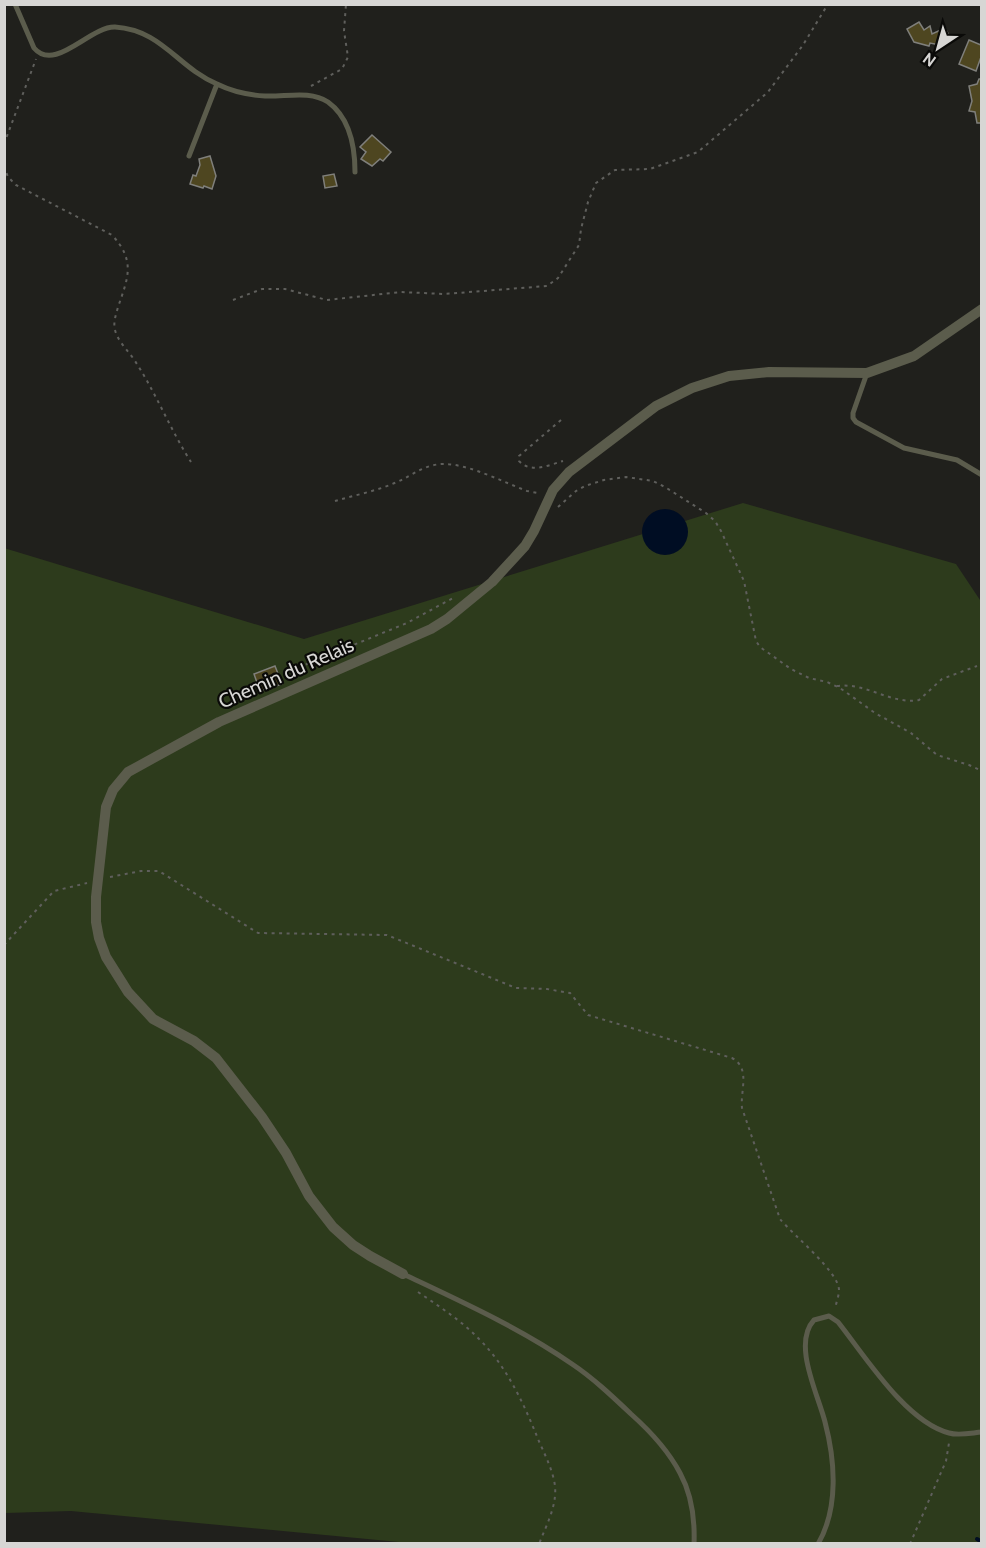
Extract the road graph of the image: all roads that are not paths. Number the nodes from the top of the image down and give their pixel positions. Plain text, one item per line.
1 (15, 4) edge
2 (217, 84) junction
3 (189, 156) dead end
4 (355, 172) dead end
5 (981, 309) edge
6 (867, 373) junction
7 (981, 476) edge
8 (403, 1274) joint
9 (981, 1432) edge
10 (694, 1544) edge
11 (818, 1544) edge

1 - 2 lane
2 - 3 lane
2 - 4 lane
5 - 6 street, Chemin du Relais
6 - 7 lane
6 - 8 street, Chemin du Relais
8 - 10 lane
9 - 11 lane

